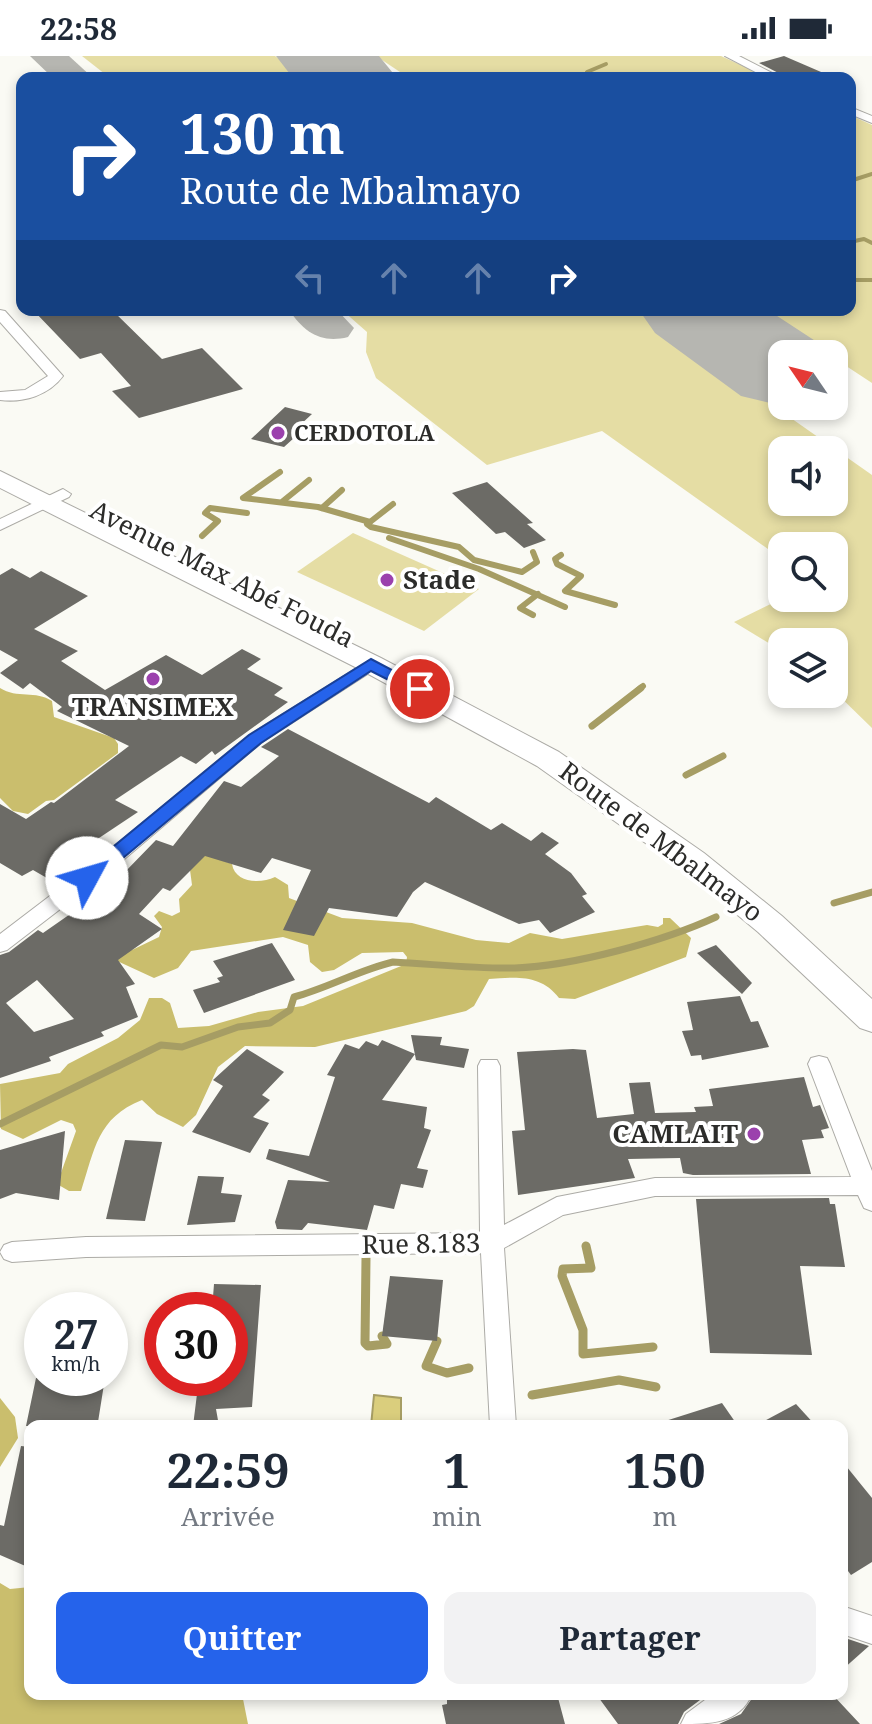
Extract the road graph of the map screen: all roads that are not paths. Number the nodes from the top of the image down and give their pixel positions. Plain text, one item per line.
1 (730, 56) edge
2 (763, 72) edge
3 (0, 314) edge
4 (3, 396) edge
5 (0, 463) edge
6 (0, 478) edge
7 (56, 498) junction
8 (0, 525) edge
9 (371, 664) junction
10 (0, 945) edge
11 (872, 991) edge
12 (872, 1019) edge
13 (819, 1064) dead end
14 (489, 1066) dead end
15 (869, 1194) edge
16 (492, 1243) junction
17 (12, 1252) dead end
18 (503, 1420) edge
19 (848, 1622) edge
20 (872, 1630) edge
21 (730, 1700) edge
22 (696, 1724) edge

1 - 2 street
3 - 4 street
5 - 7 highway, Avenue Max Abé Fouda
6 - 7 highway, Route de Mbalmayo
7 - 8 street
7 - 9 highway, Route de Mbalmayo
7 - 11 highway, Avenue Max Abé Fouda
9 - 10 street
9 - 12 highway, Route de Mbalmayo
13 - 15 street
14 - 16 street
15 - 16 street, Rue 8.183
16 - 17 street, Rue 8.183
16 - 18 street
19 - 20 street
21 - 22 street

